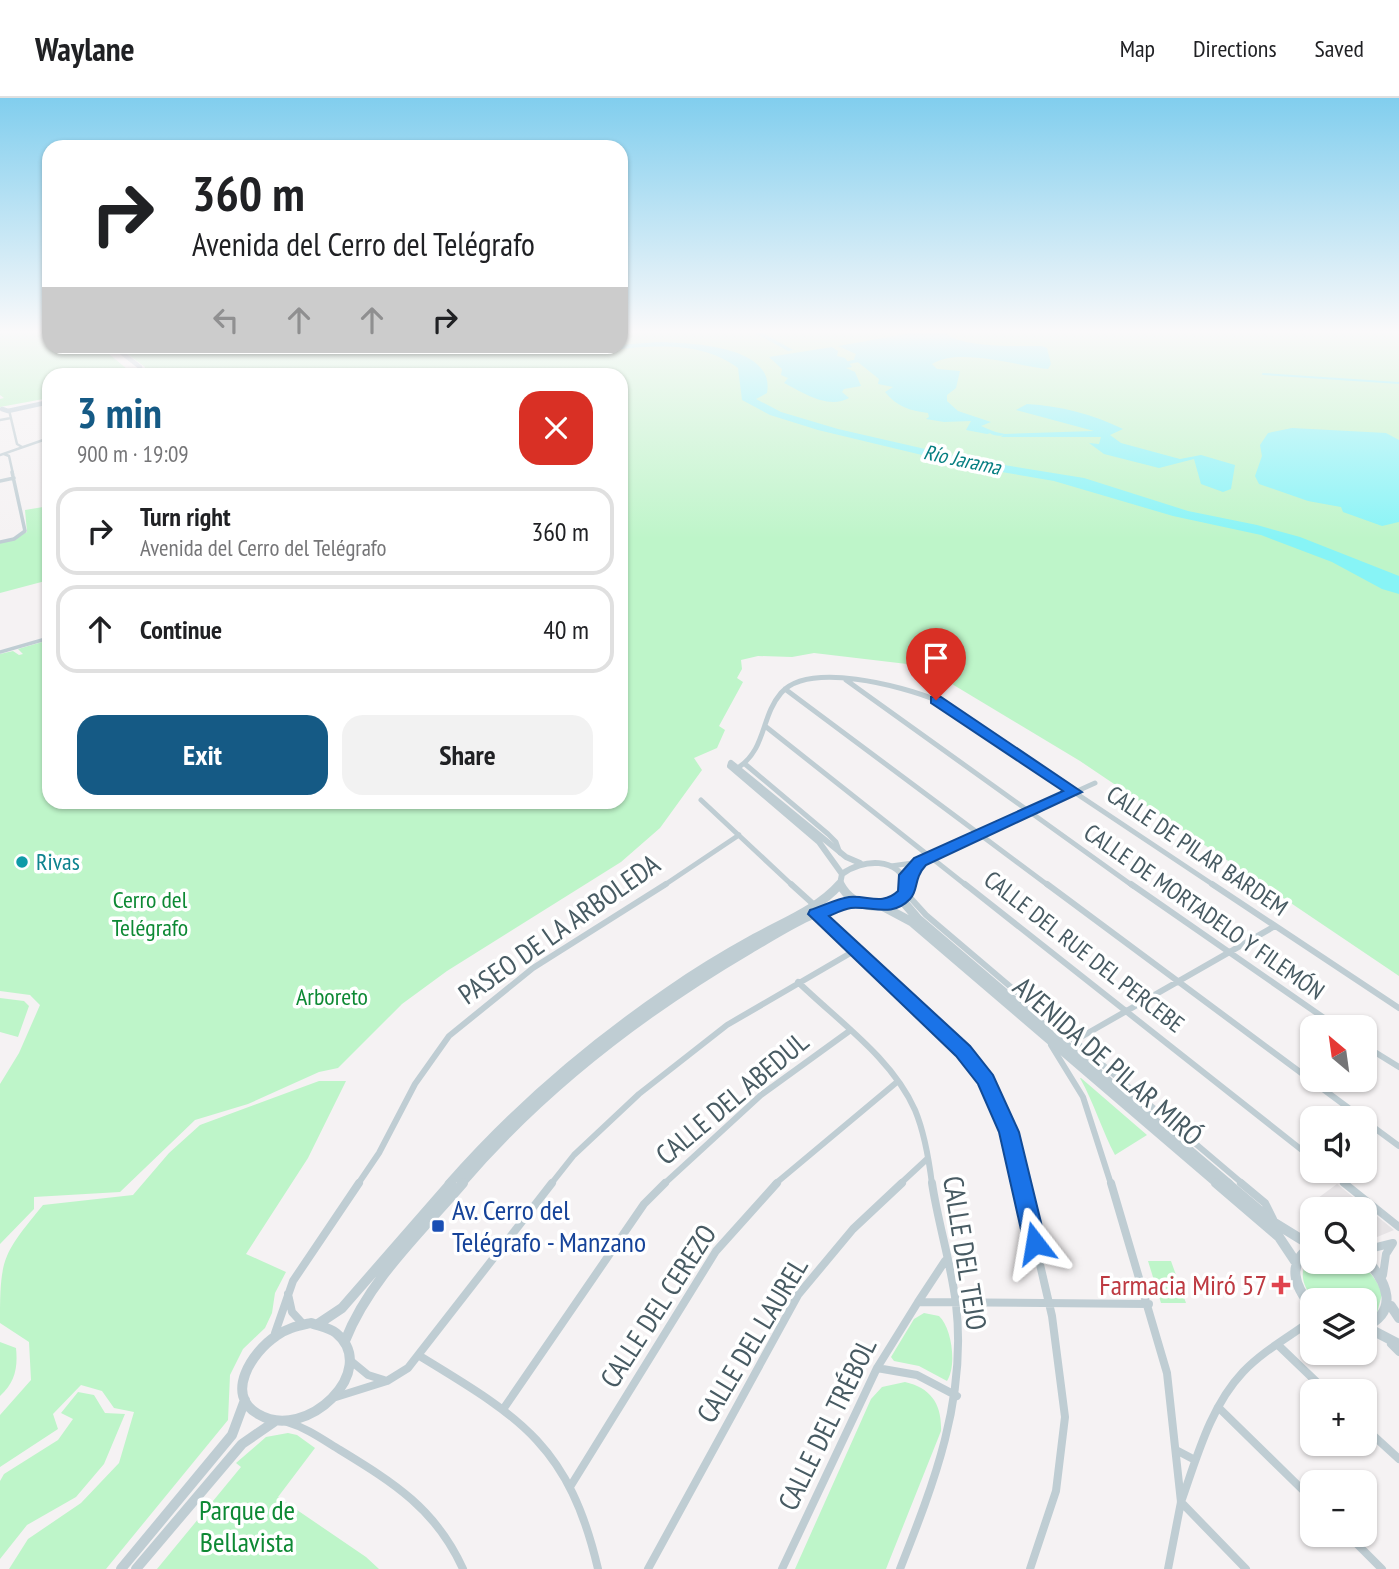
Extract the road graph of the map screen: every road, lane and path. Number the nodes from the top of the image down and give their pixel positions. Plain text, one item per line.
1 (42, 402) edge
2 (6, 409) edge
3 (11, 418) junction
4 (0, 420) edge
5 (42, 441) edge
6 (22, 447) junction
7 (2, 455) edge
8 (14, 478) junction
9 (0, 481) edge
10 (0, 542) edge
11 (42, 640) edge
12 (0, 652) edge
13 (846, 680) junction
14 (785, 689) junction
15 (765, 726) junction
16 (742, 765) junction
17 (1095, 783) dead end
18 (1074, 792) junction
19 (701, 800) dead end
20 (1029, 813) junction
21 (981, 834) junction
22 (739, 835) junction
23 (932, 857) junction
24 (920, 862) junction
25 (860, 863) junction
26 (891, 866) junction
27 (842, 874) junction
28 (907, 881) junction
29 (839, 884) junction
30 (904, 896) junction
31 (856, 902) junction
32 (881, 906) junction
33 (816, 910) junction
34 (1275, 926) junction
35 (854, 951) junction
36 (1228, 953) junction
37 (1178, 981) junction
38 (798, 982) junction
39 (1399, 1008) edge
40 (1127, 1010) junction
41 (1319, 1015) edge
42 (848, 1031) junction
43 (1045, 1037) junction
44 (1071, 1043) junction
45 (1377, 1053) edge
46 (1399, 1067) edge
47 (897, 1082) junction
48 (1346, 1106) edge
49 (1377, 1130) edge
50 (1399, 1146) edge
51 (1300, 1148) edge
52 (927, 1159) junction
53 (1344, 1183) edge
54 (1399, 1227) edge
55 (1300, 1239) edge
56 (1396, 1241) edge
57 (1377, 1247) edge
58 (1300, 1257) edge
59 (945, 1261) junction
60 (1295, 1261) junction
61 (1377, 1269) edge
62 (1383, 1275) junction
63 (1300, 1289) edge
64 (288, 1291) junction
65 (918, 1302) junction
66 (956, 1303) junction
67 (1049, 1303) junction
68 (1149, 1304) junction
69 (1391, 1306) junction
70 (1399, 1318) edge
71 (1377, 1323) edge
72 (303, 1324) junction
73 (318, 1324) junction
74 (1300, 1329) edge
75 (1377, 1332) edge
76 (275, 1334) junction
77 (1382, 1334) junction
78 (345, 1341) junction
79 (1399, 1344) edge
80 (1278, 1345) junction
81 (1399, 1352) edge
82 (418, 1355) junction
83 (351, 1361) junction
84 (877, 1368) junction
85 (1313, 1379) edge
86 (387, 1381) junction
87 (957, 1396) junction
88 (336, 1397) junction
89 (245, 1400) junction
90 (1218, 1407) junction
91 (504, 1408) junction
92 (281, 1422) junction
93 (1377, 1439) edge
94 (1175, 1450) junction
95 (1195, 1460) junction
96 (1399, 1460) edge
97 (570, 1487) junction
98 (1300, 1487) edge
99 (1181, 1502) junction
100 (1360, 1547) edge
101 (121, 1569) edge
102 (136, 1569) edge
103 (463, 1569) edge
104 (598, 1569) edge
105 (648, 1569) edge
106 (782, 1569) edge
107 (900, 1569) edge
108 (1031, 1569) edge
109 (1168, 1569) edge
110 (1246, 1569) edge
111 (1382, 1569) edge

1 - 2 main road
2 - 3 street
3 - 4 street
3 - 6 street
5 - 6 street
6 - 7 street
7 - 8 street
8 - 9 street
8 - 10 street
11 - 12 street
13 - 14 street, CALLE DE PILAR BARDEM
13 - 18 street, CALLE DE PILAR BARDEM
13 - 20 street, CALLE DE MORTADELO Y FILEMÓN
14 - 15 street
14 - 21 street
15 - 16 street
15 - 23 street, CALLE DEL RUE DEL PERCEBE
16 - 25 street
16 - 27 street
17 - 18 street
18 - 20 street
18 - 34 street, CALLE DE PILAR BARDEM
19 - 22 street
20 - 21 street
20 - 36 street, CALLE DE MORTADELO Y FILEMÓN
21 - 23 street
21 - 37 street
22 - 33 street
22 - 64 street, PASEO DE LA ARBOLEDA
23 - 24 street
23 - 40 street, CALLE DEL RUE DEL PERCEBE
24 - 26 street
24 - 28 street
25 - 26 street
25 - 27 street
26 - 28 street
27 - 29 street
28 - 30 street
29 - 31 street
29 - 33 street
30 - 32 street
30 - 44 street, AVENIDA DE PILAR MIRÓ
31 - 32 street
31 - 33 street
32 - 43 street, AVENIDA DE PILAR MIRÓ
33 - 35 street
33 - 73 street
33 - 78 street
34 - 36 street
34 - 39 street, CALLE DE PILAR BARDEM
35 - 38 street
35 - 67 street
36 - 37 street
36 - 41 street, CALLE DE MORTADELO Y FILEMÓN
37 - 40 street
37 - 48 street
38 - 42 street, CALLE DEL TEJO
38 - 82 street
40 - 44 street
40 - 51 street, CALLE DEL RUE DEL PERCEBE
42 - 47 street, CALLE DEL TEJO
42 - 91 street, CALLE DEL ABEDUL
43 - 60 street, AVENIDA DE PILAR MIRÓ
43 - 68 street
44 - 55 street, AVENIDA DE PILAR MIRÓ
45 - 46 street
47 - 52 street, CALLE DEL TEJO
47 - 97 street, CALLE DEL CEREZO
49 - 50 street
52 - 59 street, CALLE DEL TEJO
52 - 105 street, CALLE DEL LAUREL
53 - 54 street
56 - 57 street
56 - 62 street
58 - 60 street
59 - 65 street, CALLE DEL TRÉBOL
59 - 66 street, CALLE DEL TEJO
60 - 63 street
61 - 62 street
62 - 69 street
64 - 72 street
64 - 76 street, PASEO DE LA ARBOLEDA
65 - 66 street
65 - 84 street, CALLE DEL TRÉBOL
66 - 67 street
66 - 87 street, CALLE DEL TEJO
67 - 68 street
67 - 108 street
68 - 94 street
69 - 70 street
69 - 71 street
72 - 73 street
72 - 76 street
73 - 78 street
74 - 80 street
75 - 77 street
76 - 89 street
77 - 79 street
77 - 81 street
78 - 83 street
80 - 85 street
80 - 90 street
82 - 86 street
82 - 91 street
83 - 86 street
83 - 88 street
84 - 87 street
84 - 106 street, CALLE DEL TRÉBOL
86 - 88 street
87 - 107 street, CALLE DEL TEJO
88 - 92 street
89 - 92 street
89 - 101 street
90 - 95 street
90 - 98 street
91 - 97 street
92 - 102 street
92 - 103 street
93 - 96 street
94 - 95 street
94 - 99 street
95 - 99 street
97 - 104 street
99 - 109 street
99 - 110 street
100 - 111 street

